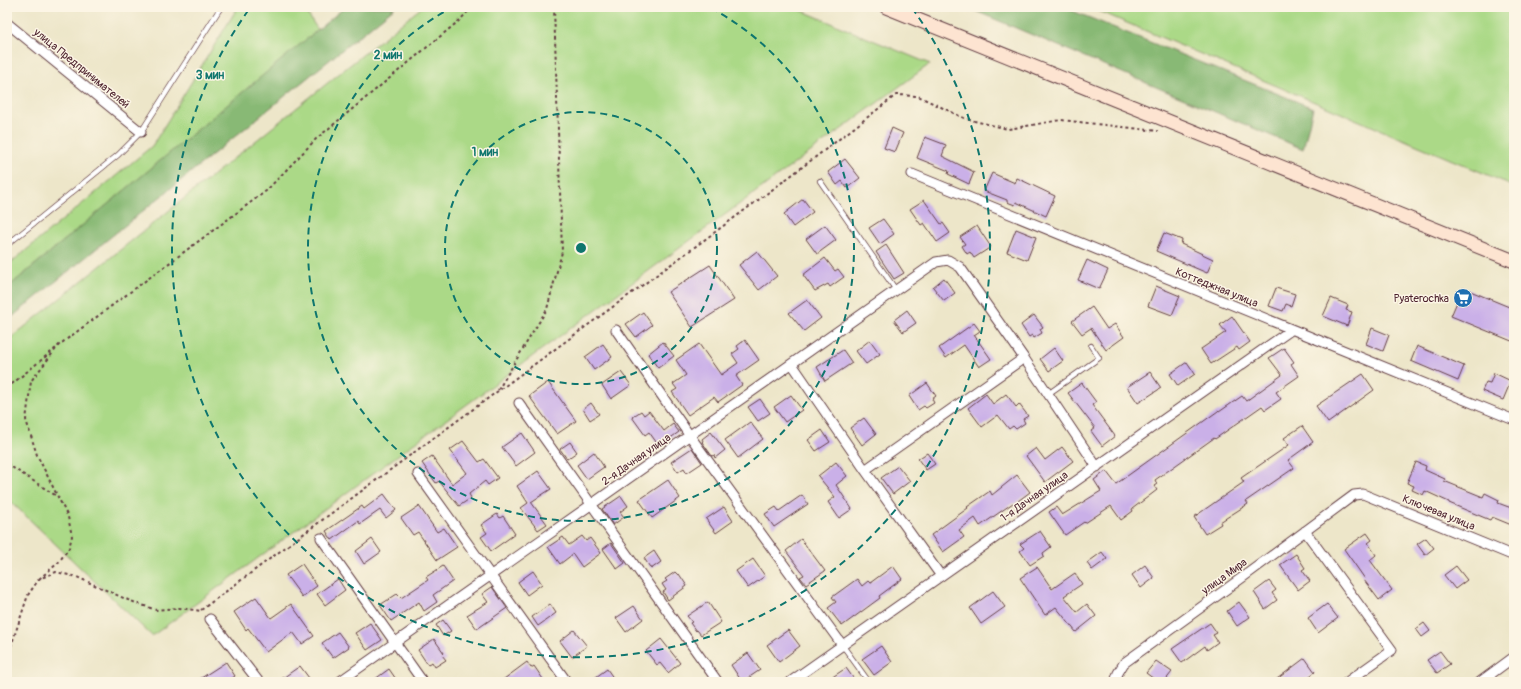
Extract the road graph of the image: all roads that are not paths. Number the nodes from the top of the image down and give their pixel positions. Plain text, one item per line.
1 (221, 7) edge
2 (886, 7) edge
3 (7, 23) edge
4 (141, 132) junction
5 (912, 174) dead end
6 (820, 181) dead end
7 (7, 245) edge
8 (1514, 260) edge
9 (896, 290) junction
10 (616, 330) dead end
11 (1290, 330) junction
12 (1091, 346) dead end
13 (1024, 358) junction
14 (792, 364) junction
15 (1048, 394) junction
16 (519, 404) dead end
17 (1514, 420) edge
18 (690, 436) junction
19 (1097, 467) junction
20 (864, 470) junction
21 (418, 474) dead end
22 (1354, 495) joint
23 (591, 505) junction
24 (1305, 531) junction
25 (321, 538) dead end
26 (1514, 556) edge
27 (491, 576) junction
28 (941, 576) junction
29 (210, 619) road end
30 (394, 642) junction
31 (843, 646) junction
32 (1514, 657) edge
33 (259, 682) edge
34 (339, 682) edge
35 (422, 682) edge
36 (567, 682) edge
37 (718, 682) edge
38 (791, 682) edge
39 (869, 682) edge
40 (1115, 682) edge
41 (1348, 682) edge
42 (1480, 682) edge

1 - 4 lane
2 - 8 main road
3 - 4 street, улица Предпринимателей
4 - 7 lane
5 - 11 street, Коттеджная улица
6 - 9 lane
9 - 13 street, 2-я Дачная улица
9 - 14 street, 2-я Дачная улица
10 - 18 street
11 - 17 street, Коттеджная улица
11 - 19 street, 1-я Дачная улица
12 - 15 lane
13 - 15 street
13 - 20 street
14 - 18 street, 2-я Дачная улица
14 - 20 street
15 - 19 street
16 - 23 street
18 - 23 street, 2-я Дачная улица
18 - 31 street
19 - 28 street, 1-я Дачная улица
20 - 28 street
21 - 27 street
22 - 24 street, улица Мира
22 - 26 street, Ключевая улица
23 - 27 street, 2-я Дачная улица
23 - 37 street
24 - 40 street, улица Мира
24 - 41 street
25 - 30 street
27 - 30 street, 2-я Дачная улица
27 - 36 street
28 - 31 street, 1-я Дачная улица
29 - 33 street
30 - 34 street, 2-я Дачная улица
30 - 35 street
31 - 38 street, 1-я Дачная улица
31 - 39 lane
32 - 42 street

